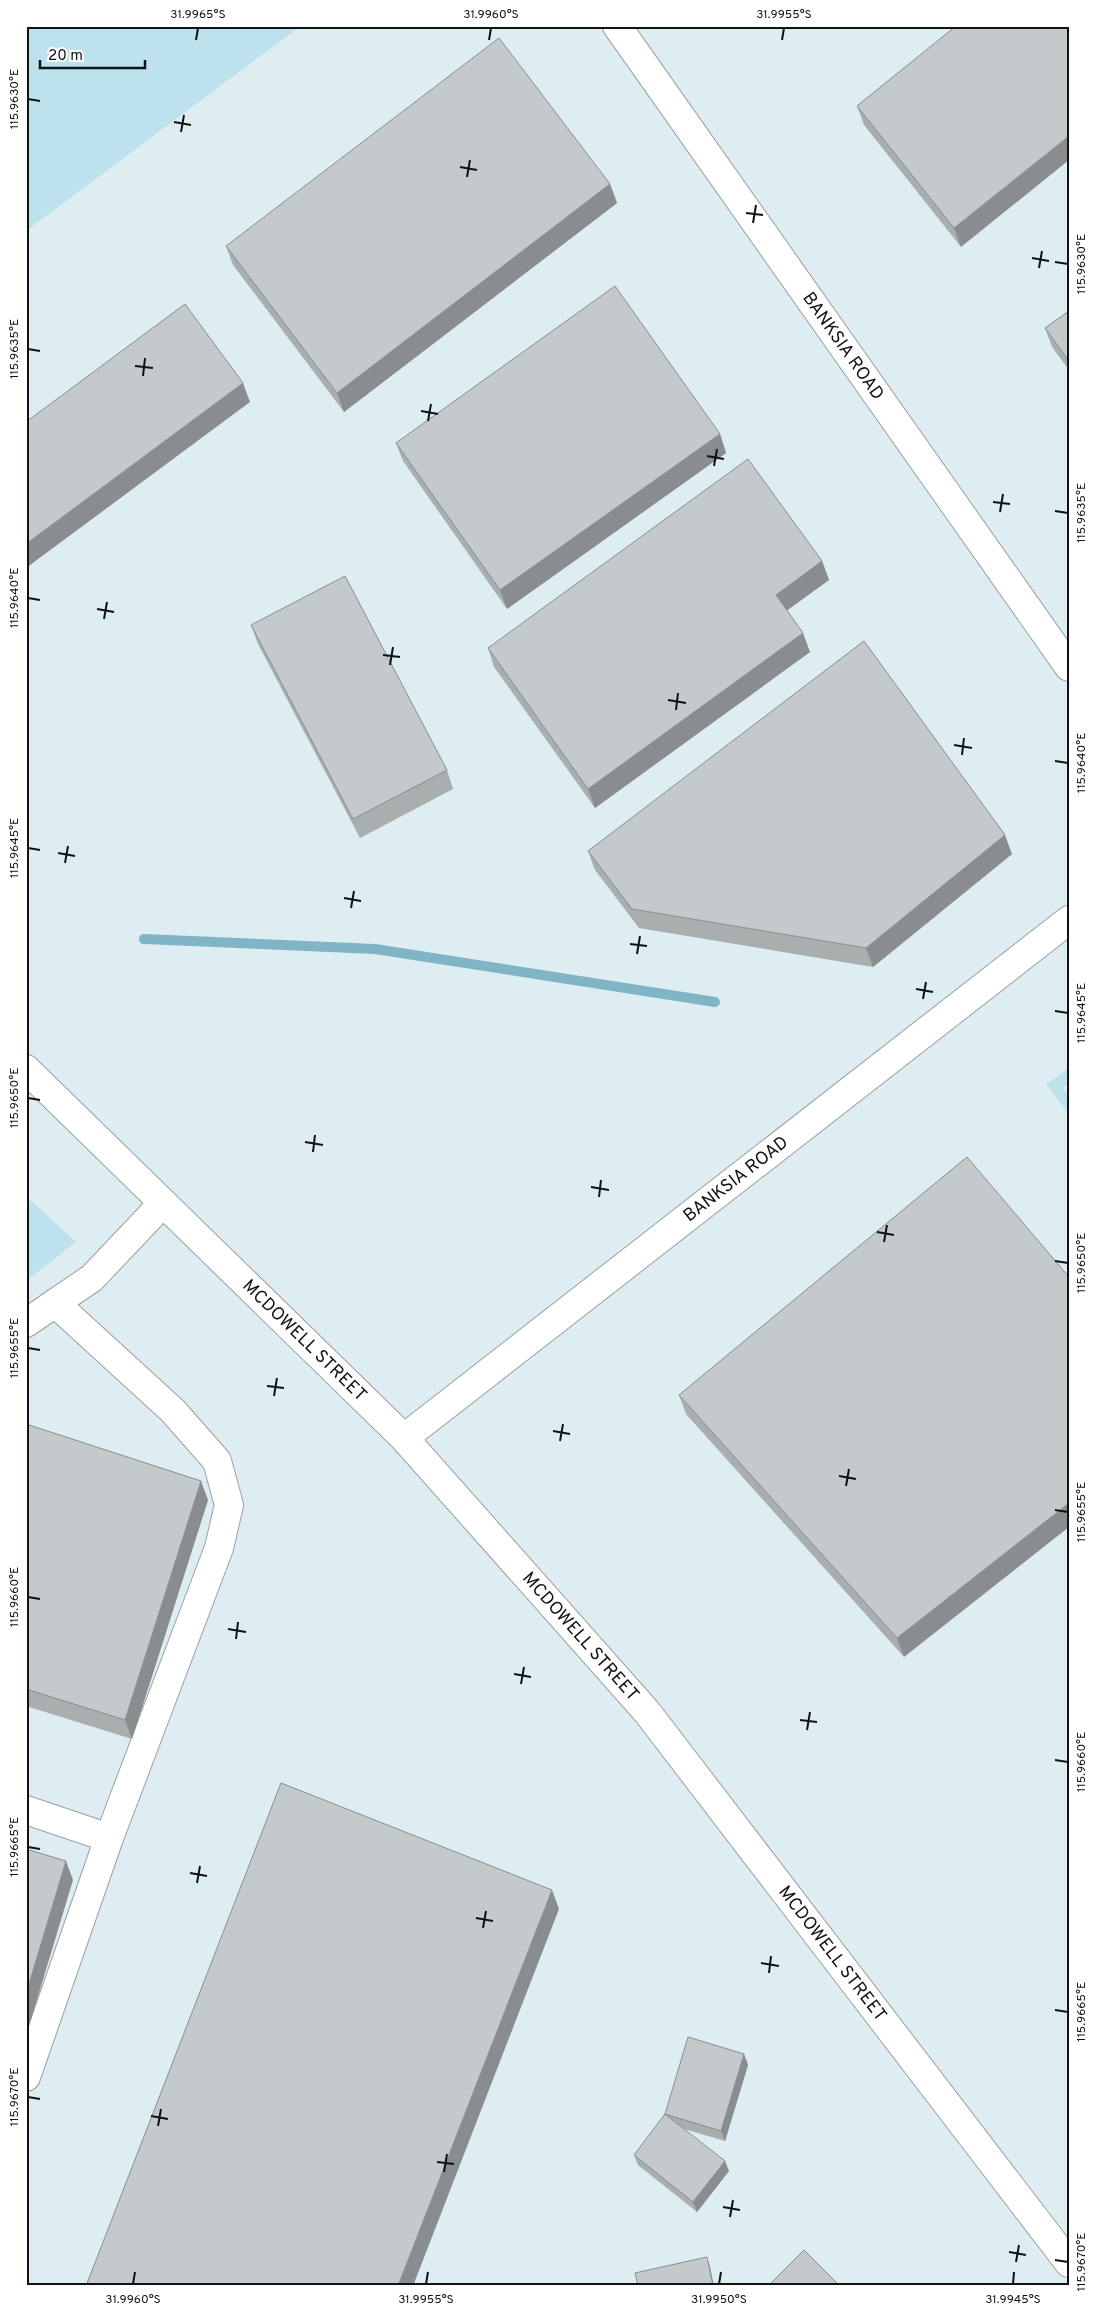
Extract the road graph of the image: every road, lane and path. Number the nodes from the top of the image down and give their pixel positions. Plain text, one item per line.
1 (617, 26) edge
2 (1069, 667) edge
3 (1069, 920) edge
4 (26, 1069) edge
5 (163, 1203) junction
6 (55, 1303) junction
7 (26, 1322) edge
8 (404, 1438) junction
9 (26, 1810) edge
10 (109, 1838) junction
11 (26, 2077) edge
12 (1069, 2263) edge

1 - 2 street, BANKSIA ROAD
3 - 8 street, BANKSIA ROAD
4 - 5 street, MCDOWELL STREET
5 - 6 street
5 - 8 street, MCDOWELL STREET
6 - 7 street
6 - 10 street
8 - 12 street, MCDOWELL STREET
9 - 10 street
10 - 11 street

